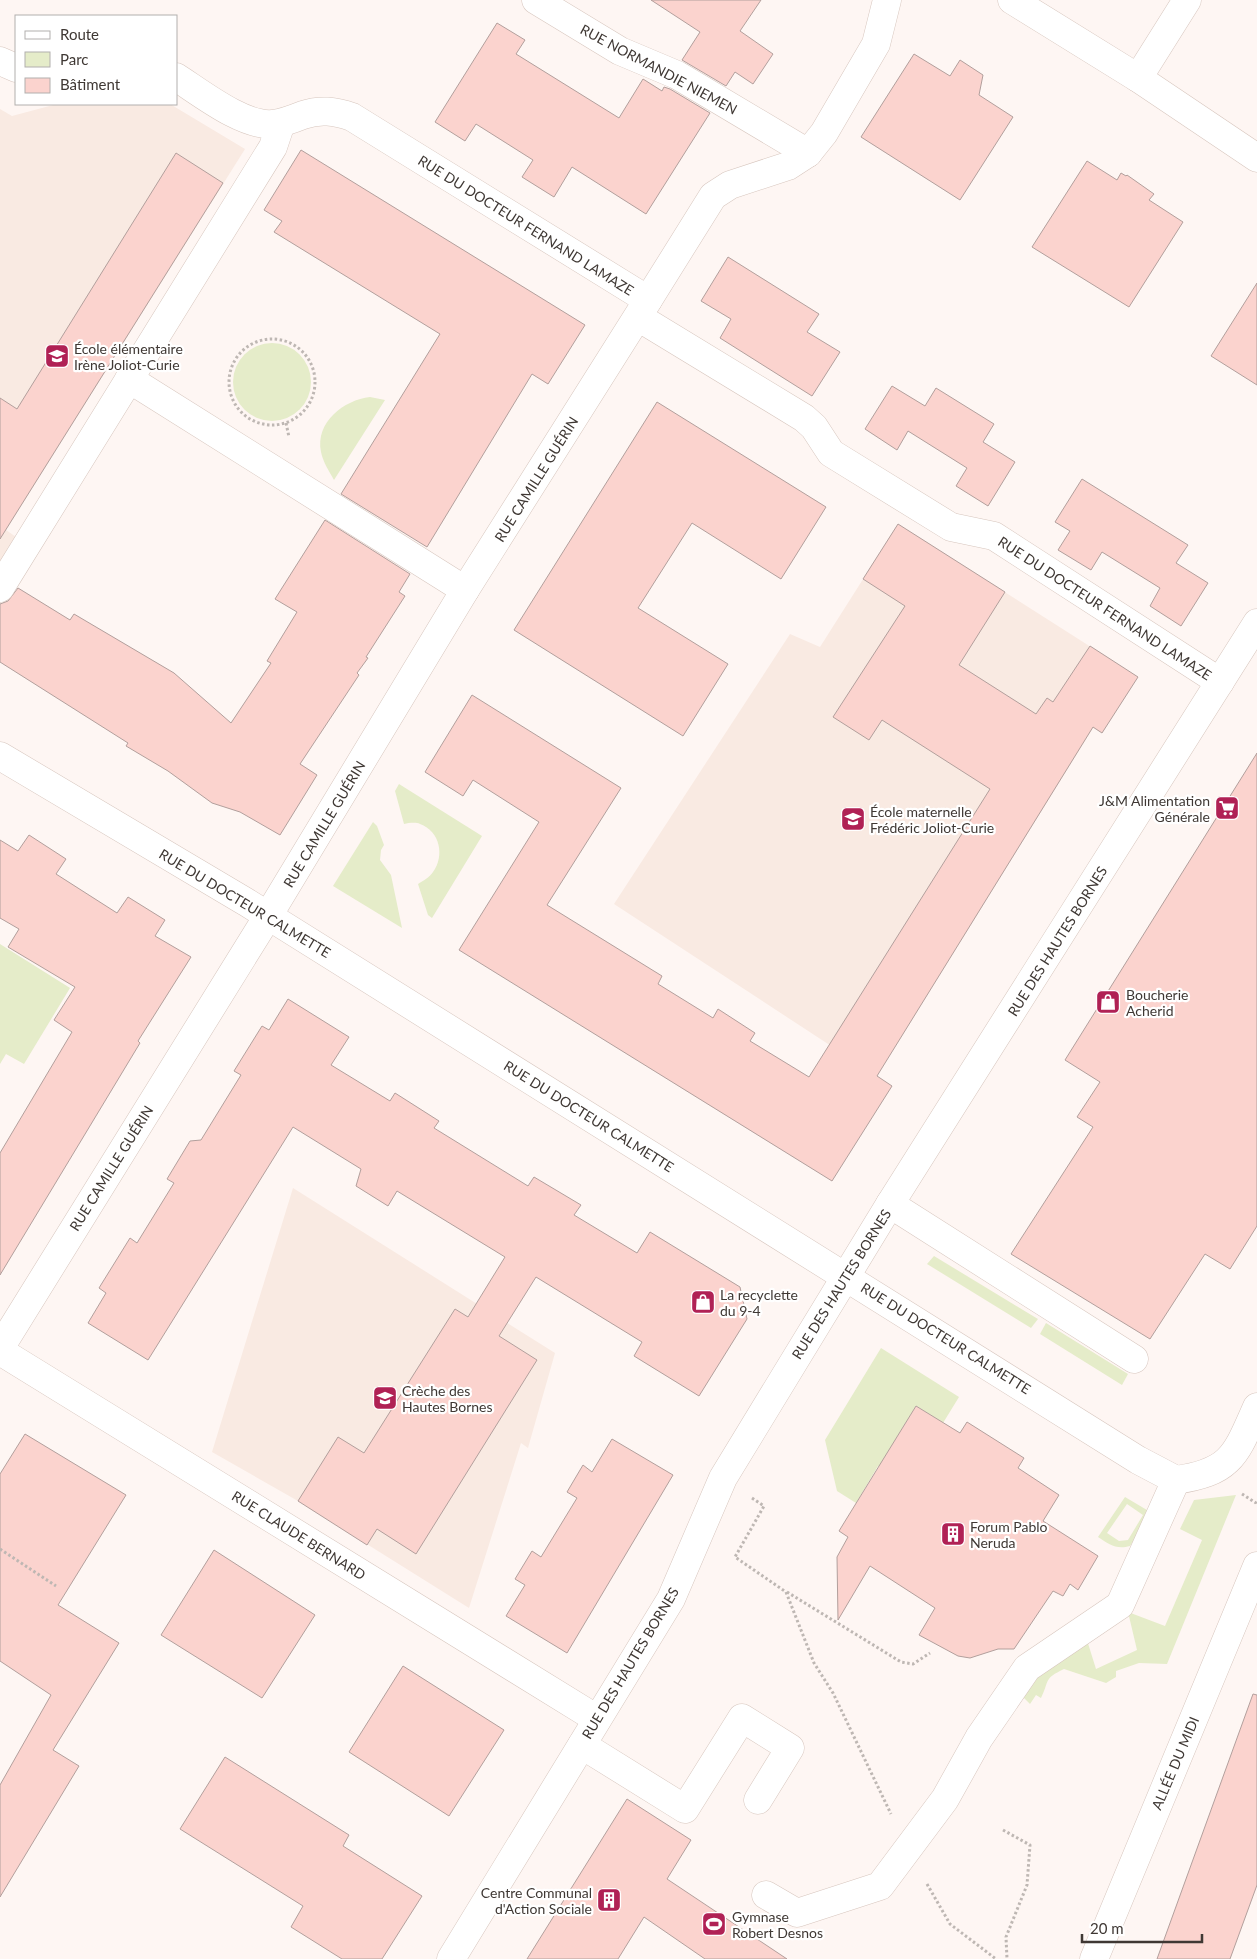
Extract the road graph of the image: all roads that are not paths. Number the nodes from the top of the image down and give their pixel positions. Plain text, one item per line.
1 (536, 0) edge
2 (886, 0) edge
3 (1012, 0) edge
4 (1187, 0) edge
5 (0, 61) edge
6 (15, 68) edge
7 (178, 78) edge
8 (1138, 78) junction
9 (281, 123) junction
10 (808, 153) junction
11 (1257, 158) edge
12 (643, 308) junction
13 (129, 379) junction
14 (0, 588) edge
15 (465, 590) junction
16 (1257, 623) edge
17 (1220, 682) junction
18 (0, 756) edge
19 (268, 916) junction
20 (890, 1204) junction
21 (846, 1275) junction
22 (0, 1349) edge
23 (1134, 1359) dead end
24 (1257, 1407) edge
25 (1176, 1480) junction
26 (1257, 1566) edge
27 (597, 1719) junction
28 (582, 1745) junction
29 (758, 1800) dead end
30 (766, 1895) dead end
31 (451, 1959) edge
32 (1094, 1959) edge

1 - 10 street, RUE NORMANDIE NIEMEN
2 - 10 street, RUE DU DOCTEUR FERNAND LAMAZE
3 - 8 street
4 - 8 street
5 - 6 street
7 - 9 street, RUE DU DOCTEUR FERNAND LAMAZE
8 - 11 street
9 - 12 street, RUE DU DOCTEUR FERNAND LAMAZE
9 - 13 street
10 - 12 street, RUE DU DOCTEUR FERNAND LAMAZE
12 - 15 street, RUE CAMILLE GUÉRIN
12 - 17 street, RUE DU DOCTEUR FERNAND LAMAZE
13 - 14 street
13 - 15 street
15 - 19 street, RUE CAMILLE GUÉRIN
16 - 17 street, RUE DES HAUTES BORNES
17 - 20 street, RUE DES HAUTES BORNES
18 - 19 street, RUE DU DOCTEUR CALMETTE
19 - 21 street, RUE DU DOCTEUR CALMETTE
19 - 22 street, RUE CAMILLE GUÉRIN
20 - 21 street, RUE DES HAUTES BORNES
20 - 23 street
21 - 25 street, RUE DU DOCTEUR CALMETTE
21 - 27 street, RUE DES HAUTES BORNES
22 - 27 street, RUE CLAUDE BERNARD
24 - 25 street
25 - 30 street
26 - 32 street, ALLÉE DU MIDI
27 - 28 street, RUE DES HAUTES BORNES
28 - 29 street
28 - 31 street, RUE DES HAUTES BORNES

